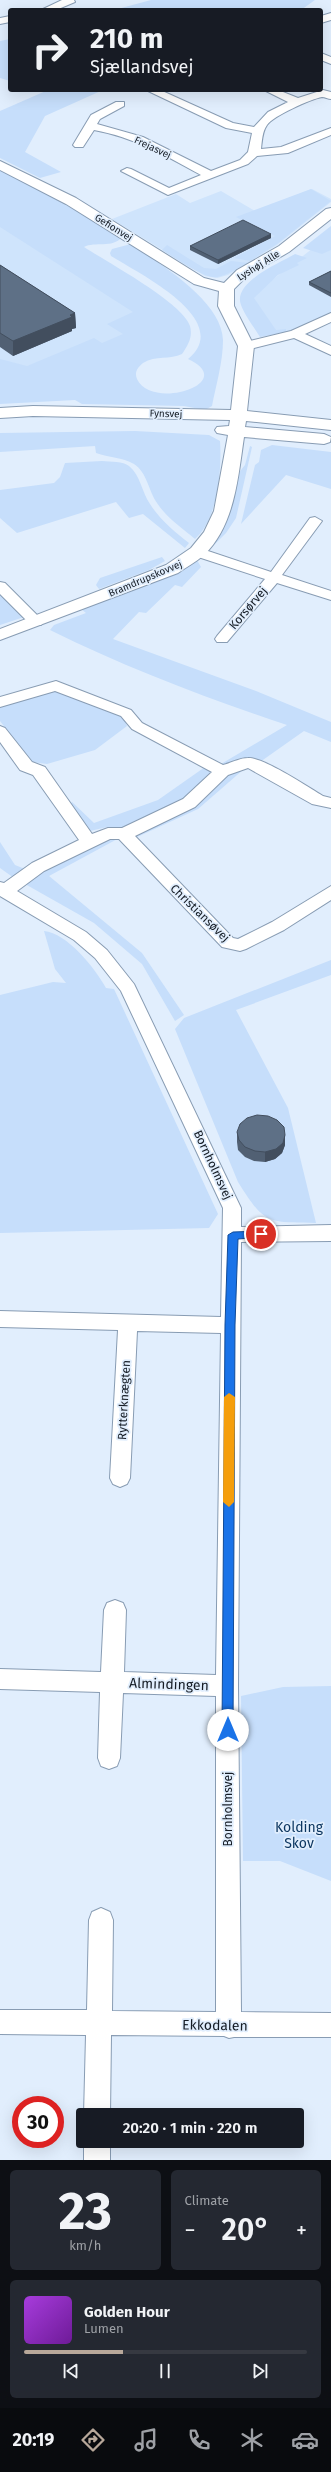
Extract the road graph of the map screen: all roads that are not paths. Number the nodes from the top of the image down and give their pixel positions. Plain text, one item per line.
1 (71, 1) edge
2 (52, 8) edge
3 (156, 92) edge
4 (274, 92) edge
5 (328, 93) edge
6 (299, 103) junction
7 (120, 104) dead end
8 (91, 126) junction
9 (258, 131) junction
10 (331, 131) edge
11 (79, 145) dead end
12 (254, 152) junction
13 (0, 165) edge
14 (127, 171) dead end
15 (212, 176) junction
16 (331, 212) edge
17 (227, 288) junction
18 (331, 317) edge
19 (295, 334) junction
20 (246, 346) junction
21 (331, 351) edge
22 (0, 413) edge
23 (238, 423) junction
24 (331, 425) edge
25 (0, 426) edge
26 (331, 440) edge
27 (315, 521) dead end
28 (197, 552) junction
29 (274, 577) junction
30 (0, 586) edge
31 (331, 596) edge
32 (36, 622) junction
33 (0, 636) edge
34 (222, 639) dead end
35 (0, 702) edge
36 (0, 731) edge
37 (222, 771) junction
38 (331, 803) edge
39 (124, 834) junction
40 (89, 842) junction
41 (2, 889) edge
42 (331, 892) edge
43 (331, 1233) edge
44 (233, 1235) junction
45 (0, 1318) edge
46 (128, 1321) junction
47 (230, 1325) junction
48 (120, 1478) dead end
49 (115, 1610) dead end
50 (0, 1680) edge
51 (112, 1682) junction
52 (227, 1686) junction
53 (109, 1758) dead end
54 (101, 1920) dead end
55 (0, 2022) edge
56 (98, 2024) junction
57 (331, 2025) edge
58 (230, 2026) junction
59 (97, 2108) edge
60 (97, 2148) edge
61 (97, 2160) edge

1 - 2 street
3 - 9 street
4 - 6 street
5 - 6 street
6 - 9 street
7 - 8 street
8 - 11 street
8 - 15 street, Frejasvej
9 - 12 street
10 - 12 street
12 - 15 street
13 - 17 street, Gefionvej
14 - 15 street
16 - 17 street, Lyshøj Alle
17 - 20 street, Lyshøj Alle
18 - 19 street
19 - 20 street
19 - 21 street
20 - 23 street
22 - 23 street, Fynsvej
23 - 24 street, Fynsvej
23 - 25 street, Fynsvej
23 - 26 street, Fynsvej
23 - 28 street, Bramdrupskovvej
27 - 29 street, Korsørvej
28 - 29 street, Korsørvej
28 - 32 street, Bramdrupskovvej
29 - 31 street, Korsørvej
29 - 34 street, Korsørvej
30 - 32 street
32 - 33 street, Bramdrupskovvej
35 - 37 street
36 - 40 street
37 - 38 street
37 - 39 street
39 - 40 street
39 - 42 street, Christiansøvej
40 - 41 street
41 - 44 street, Bornholmsvej
43 - 44 street
44 - 47 street, Bornholmsvej
45 - 46 street
46 - 47 street
46 - 48 street, Rytterknægten
47 - 52 street, Bornholmsvej
49 - 51 street, Almindingen
50 - 51 street, Almindingen
51 - 52 street, Almindingen
51 - 53 street, Almindingen
52 - 58 street, Bornholmsvej
54 - 56 street
55 - 56 street, Ekkodalen
56 - 58 street, Ekkodalen
56 - 59 street
57 - 58 street, Ekkodalen
60 - 61 street

